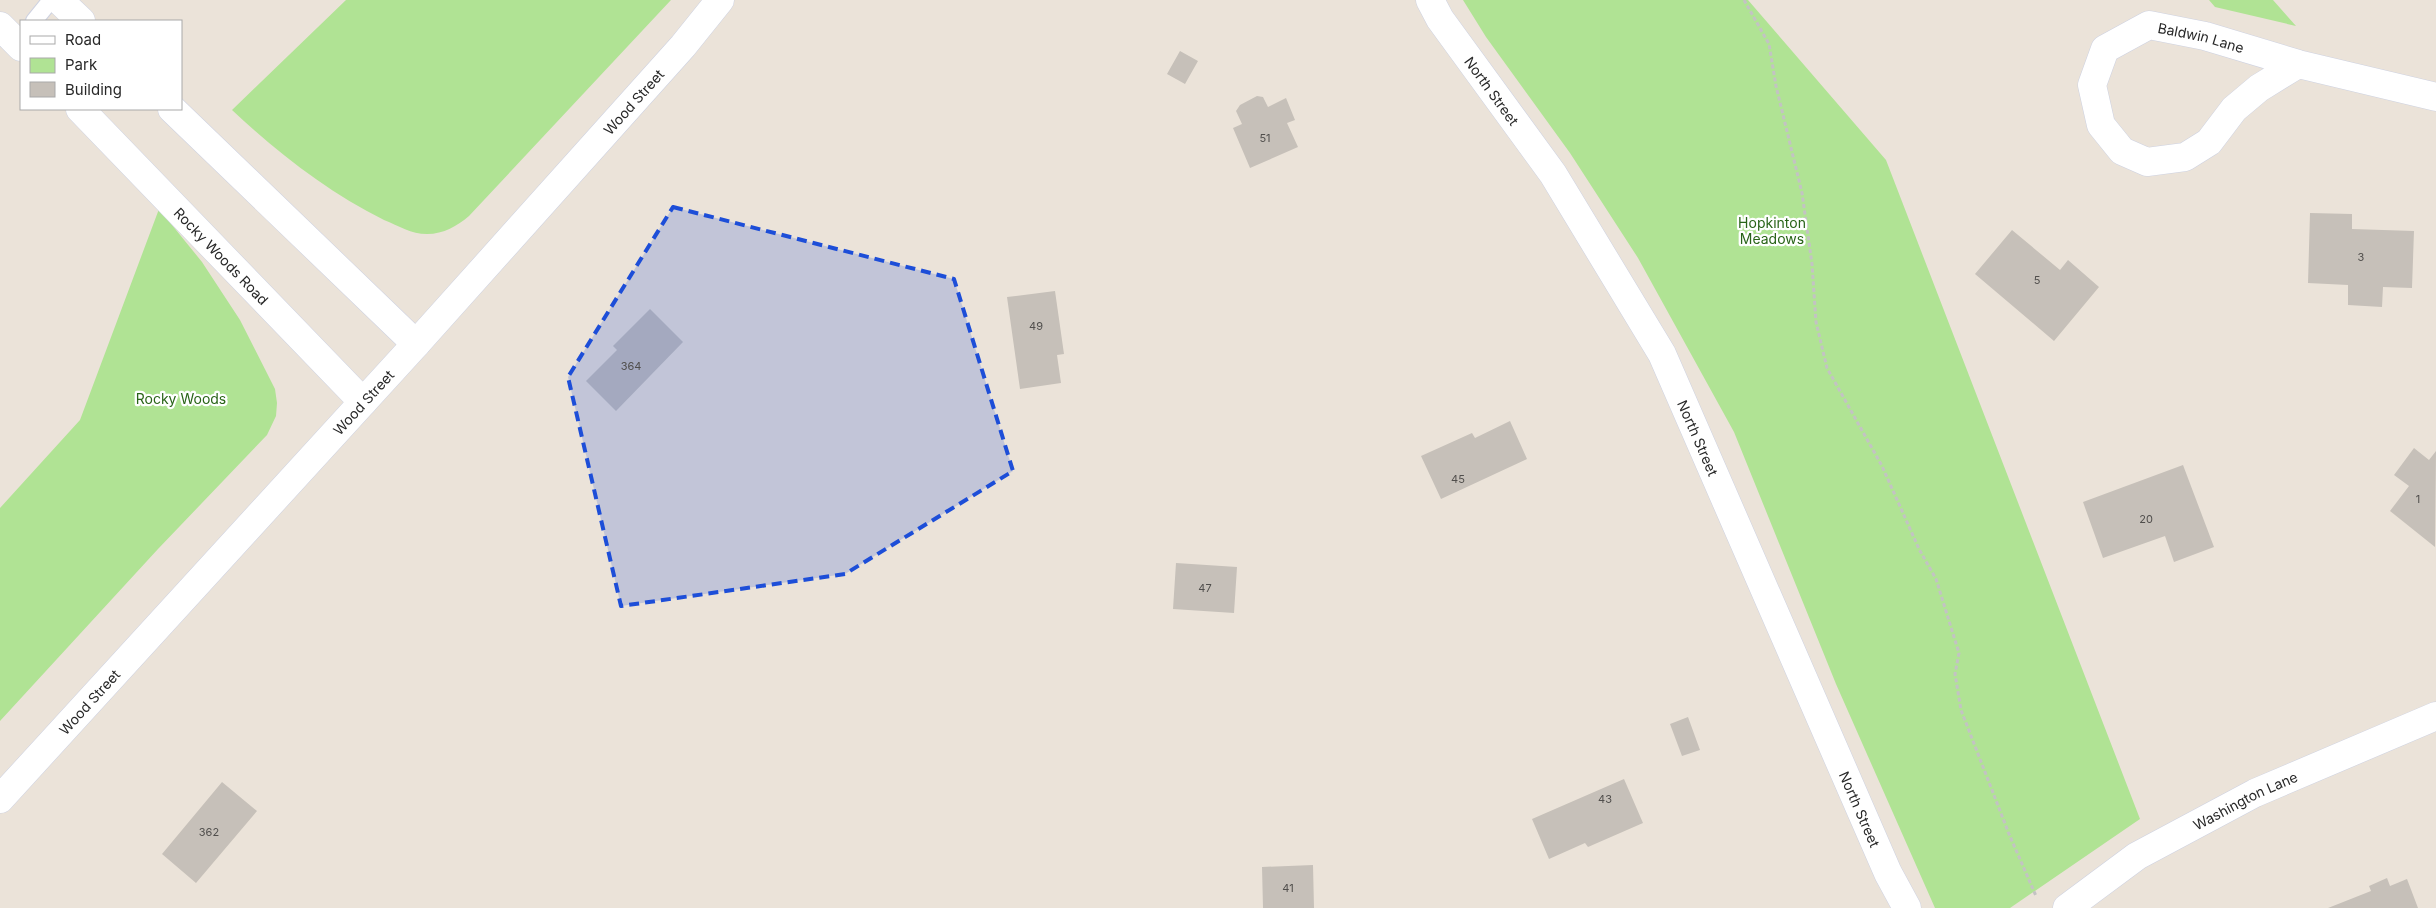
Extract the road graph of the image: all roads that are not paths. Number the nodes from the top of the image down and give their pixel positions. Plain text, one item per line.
1 (51, 0) edge
2 (59, 0) edge
3 (720, 0) edge
4 (1430, 0) edge
5 (35, 20) edge
6 (80, 20) edge
7 (2298, 64) junction
8 (2436, 97) edge
9 (81, 110) edge
10 (173, 110) edge
11 (416, 344) junction
12 (363, 402) junction
13 (2436, 716) edge
14 (0, 799) edge
15 (1907, 908) edge
16 (2067, 908) edge

1 - 5 lane
2 - 6 street
3 - 11 street, Wood Street
4 - 15 street, North Street
7 - 7 street, Baldwin Lane
7 - 8 street, Baldwin Lane
9 - 12 street, Rocky Woods Road
10 - 11 street
11 - 12 street, Wood Street
12 - 14 street, Wood Street
13 - 16 street, Washington Lane

